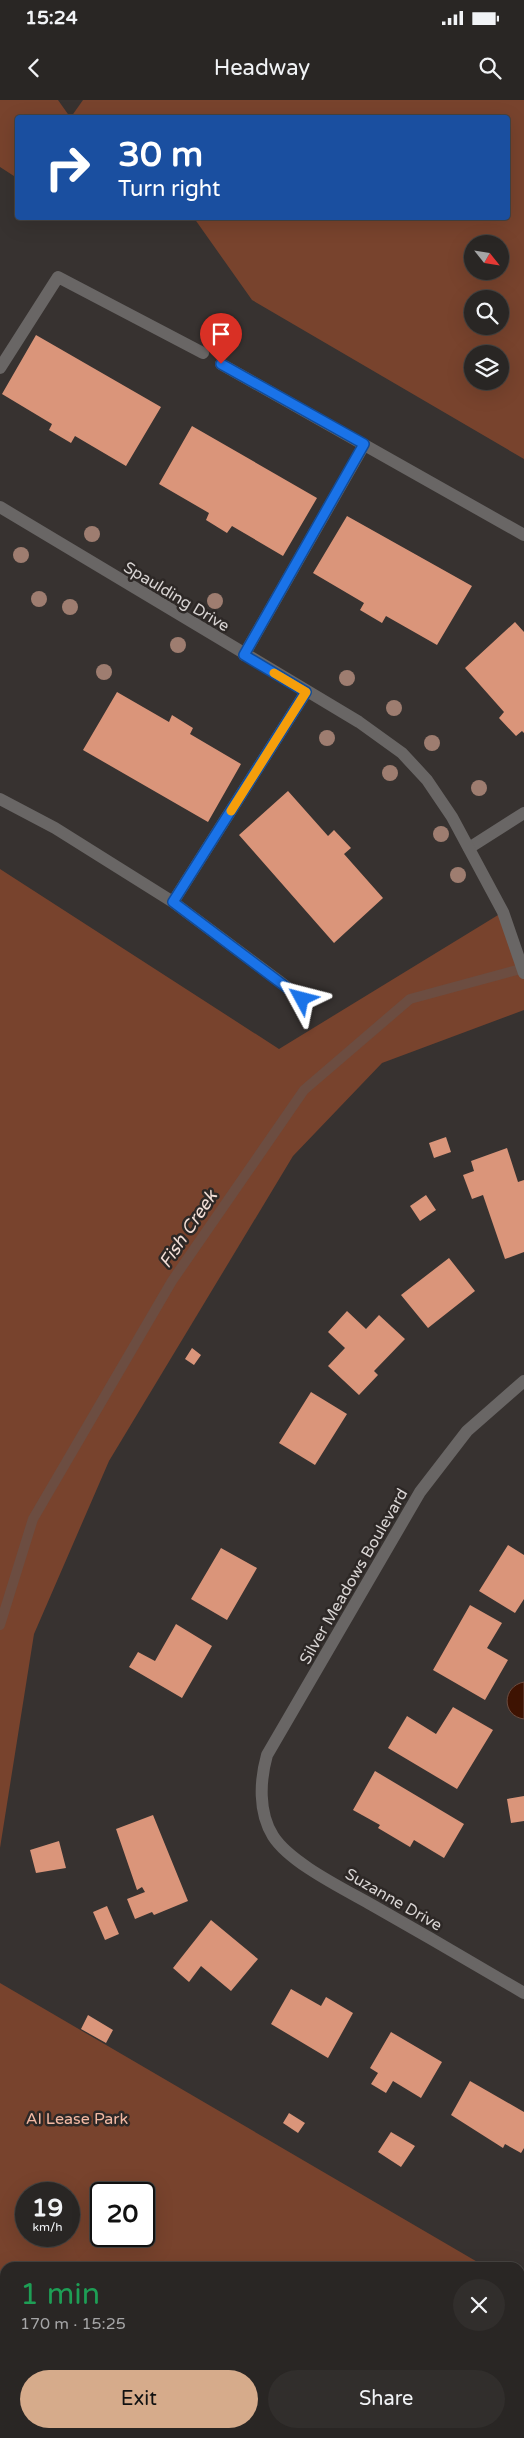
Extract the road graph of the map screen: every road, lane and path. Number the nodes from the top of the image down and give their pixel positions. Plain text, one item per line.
1 (203, 353) dead end
2 (221, 364) dead end
3 (0, 368) edge
4 (364, 444) junction
5 (0, 507) edge
6 (524, 535) edge
7 (244, 655) junction
8 (306, 692) junction
9 (0, 799) edge
10 (524, 813) edge
11 (469, 848) junction
12 (173, 902) junction
13 (524, 973) edge
14 (302, 999) dead end
15 (524, 1380) edge
16 (265, 1815) joint
17 (524, 1993) edge

1 - 3 street
2 - 4 street
4 - 6 street
4 - 7 street
5 - 7 street, Spaulding Drive
7 - 8 street, Spaulding Drive
8 - 11 street, Spaulding Drive
8 - 12 street
9 - 12 street
10 - 11 street
11 - 13 street, Spaulding Drive
12 - 14 street
15 - 16 street, Silver Meadows Boulevard
16 - 17 street, Suzanne Drive

